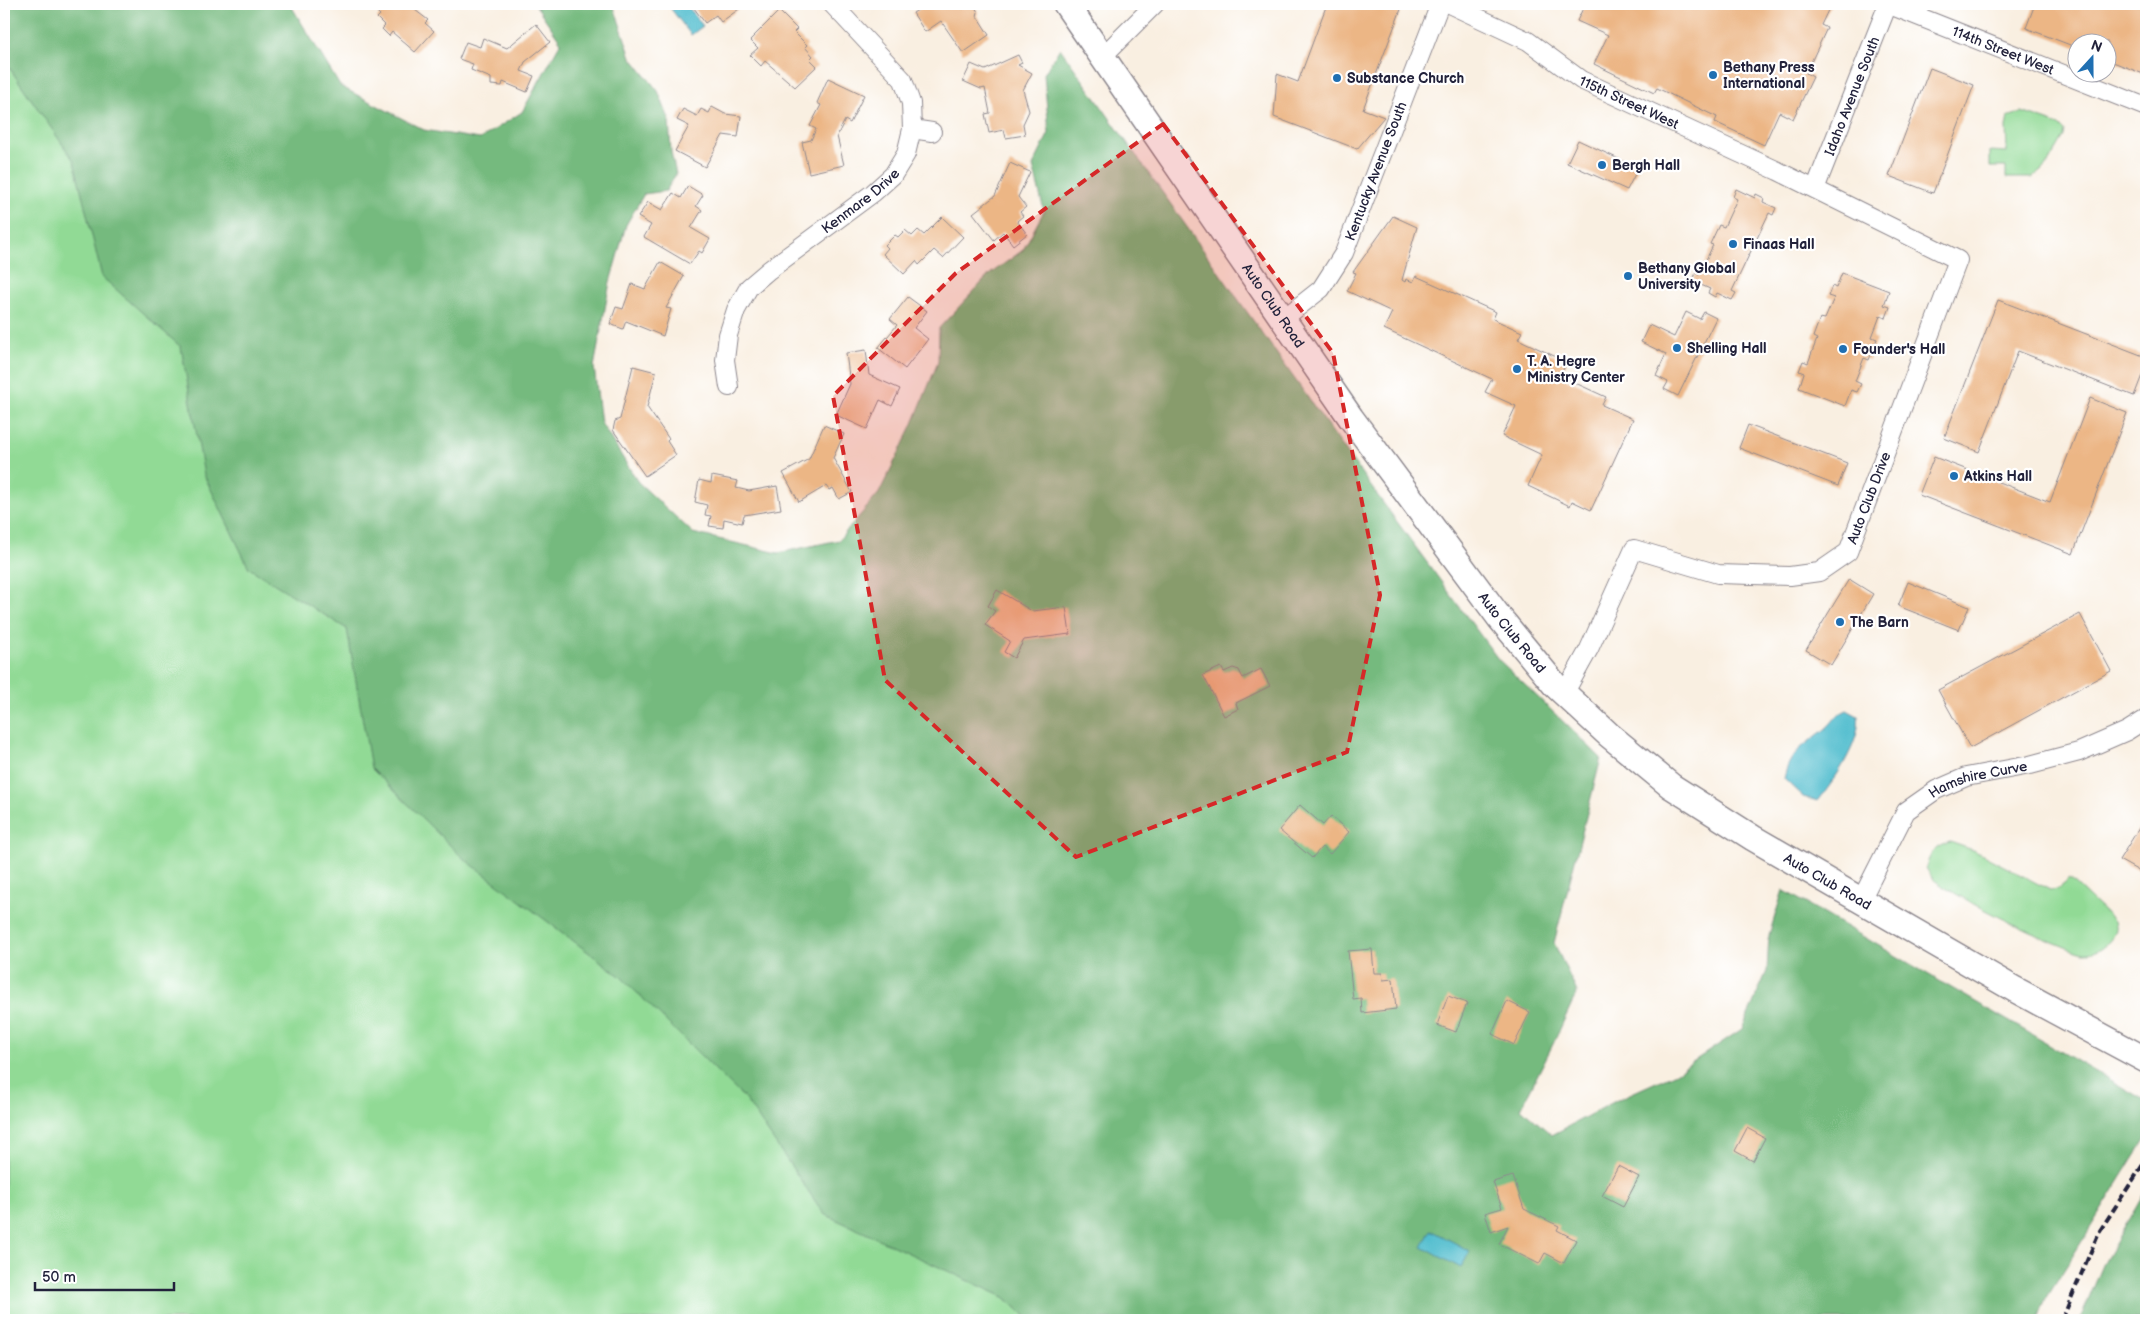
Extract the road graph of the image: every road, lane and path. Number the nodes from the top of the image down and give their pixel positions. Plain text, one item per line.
1 (832, 4) edge
2 (1066, 4) edge
3 (1155, 4) edge
4 (1440, 4) edge
5 (1450, 4) edge
6 (1888, 4) edge
7 (1103, 56) junction
8 (2146, 108) edge
9 (912, 129) junction
10 (932, 132) dead end
11 (1815, 189) junction
12 (1283, 319) junction
13 (729, 387) dead end
14 (1564, 694) junction
15 (2146, 719) edge
16 (1861, 900) junction
17 (2146, 1060) edge

1 - 9 street, Kenmare Drive
2 - 7 street, Auto Club Road
3 - 7 street
4 - 12 street, Kentucky Avenue South
5 - 11 street, 115th Street West
6 - 8 street, 114th Street West
6 - 11 street, Idaho Avenue South
7 - 12 street, Auto Club Road
9 - 10 street
9 - 13 street, Kenmare Drive
11 - 14 street, Auto Club Drive
12 - 14 street, Auto Club Road
14 - 16 street, Auto Club Road
15 - 16 street, Hamshire Curve
16 - 17 street, Auto Club Road

